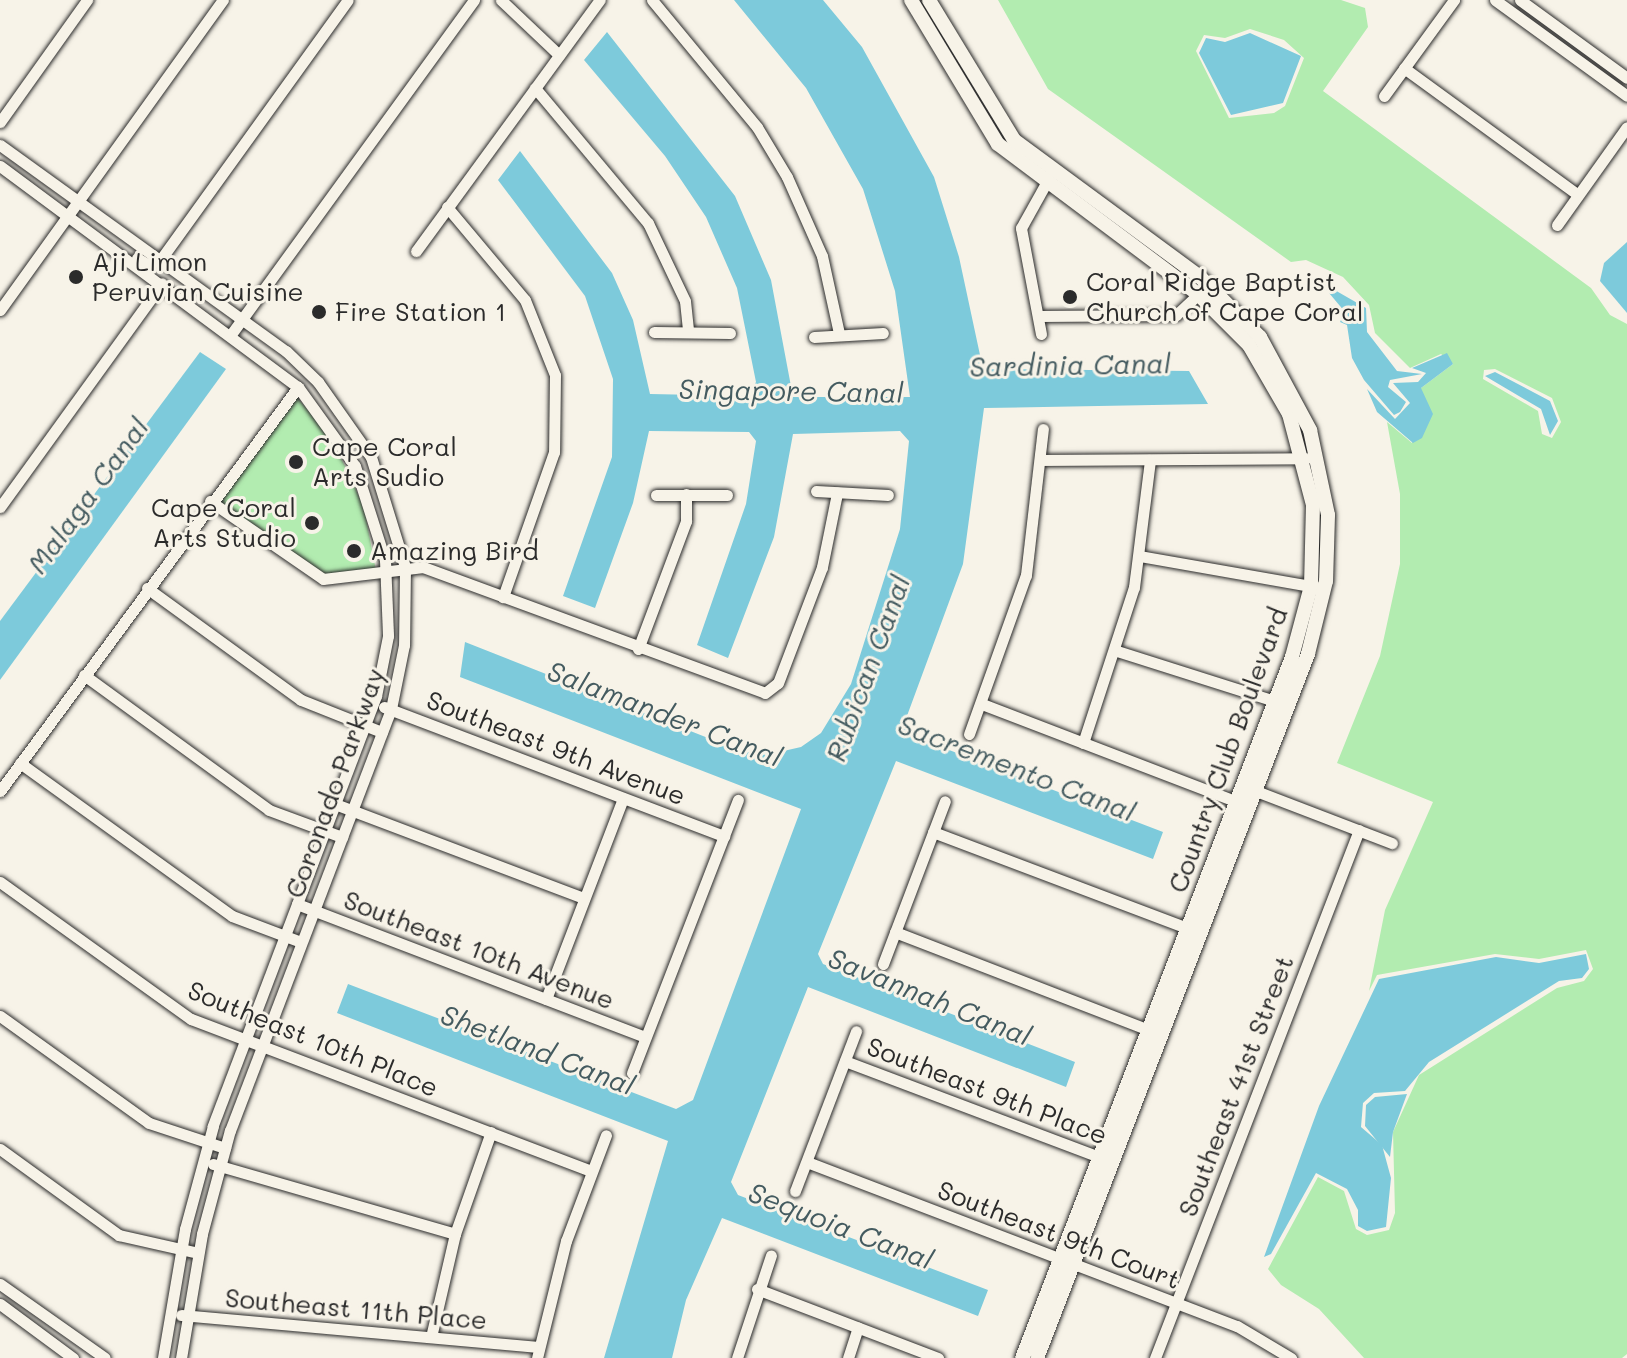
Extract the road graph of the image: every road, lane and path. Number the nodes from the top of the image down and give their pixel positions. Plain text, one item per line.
1 (87, 0) edge
2 (223, 0) edge
3 (348, 0) edge
4 (474, 0) edge
5 (501, 0) edge
6 (600, 0) edge
7 (652, 0) edge
8 (911, 0) edge
9 (929, 0) edge
10 (1454, 0) edge
11 (1495, 0) edge
12 (1520, 0) edge
13 (559, 55) junction
14 (1404, 68) junction
15 (1627, 78) edge
16 (535, 88) junction
17 (1384, 96) dead end
18 (1627, 96) edge
19 (0, 122) edge
20 (1627, 127) edge
21 (0, 145) edge
22 (0, 166) edge
23 (1050, 176) junction
24 (1578, 195) junction
25 (78, 200) junction
26 (447, 207) junction
27 (68, 215) junction
28 (1557, 225) dead end
29 (117, 251) junction
30 (416, 251) dead end
31 (161, 259) junction
32 (162, 283) junction
33 (1204, 289) junction
34 (0, 310) edge
35 (1039, 316) junction
36 (242, 318) junction
37 (688, 331) junction
38 (654, 332) dead end
39 (232, 333) junction
40 (730, 333) dead end
41 (839, 333) junction
42 (883, 333) dead end
43 (1041, 334) dead end
44 (814, 337) dead end
45 (298, 387) junction
46 (1043, 429) dead end
47 (1312, 458) junction
48 (1043, 460) junction
49 (1150, 460) junction
50 (816, 491) dead end
51 (837, 493) junction
52 (686, 494) junction
53 (656, 495) dead end
54 (727, 495) dead end
55 (888, 495) dead end
56 (210, 501) junction
57 (0, 507) edge
58 (1140, 556) junction
59 (405, 567) junction
60 (387, 576) junction
61 (1318, 587) junction
62 (147, 588) junction
63 (503, 597) junction
64 (638, 649) junction
65 (1117, 651) junction
66 (84, 675) junction
67 (373, 703) junction
68 (1282, 703) junction
69 (982, 704) junction
70 (391, 709) junction
71 (365, 726) junction
72 (382, 732) junction
73 (969, 734) dead end
74 (1083, 743) junction
75 (20, 763) junction
76 (1249, 788) junction
77 (0, 791) edge
78 (623, 798) junction
79 (738, 800) dead end
80 (945, 801) dead end
81 (335, 804) junction
82 (1243, 804) junction
83 (352, 810) junction
84 (1359, 830) junction
85 (325, 831) junction
86 (933, 832) junction
87 (724, 836) junction
88 (342, 837) junction
89 (1392, 843) dead end
90 (0, 882) edge
91 (584, 898) junction
92 (297, 904) junction
93 (314, 910) junction
94 (1194, 931) junction
95 (895, 932) junction
96 (284, 936) junction
97 (301, 942) junction
98 (883, 964) dead end
99 (546, 999) junction
100 (0, 1016) edge
101 (856, 1031) dead end
102 (1155, 1032) junction
103 (646, 1037) junction
104 (244, 1040) junction
105 (261, 1046) junction
106 (845, 1061) junction
107 (632, 1073) dead end
108 (491, 1132) junction
109 (606, 1135) dead end
110 (208, 1143) junction
111 (225, 1148) junction
112 (0, 1149) edge
113 (1106, 1160) junction
114 (202, 1161) junction
115 (807, 1162) junction
116 (220, 1165) junction
117 (591, 1171) junction
118 (795, 1191) dead end
119 (455, 1234) junction
120 (180, 1250) junction
121 (198, 1253) junction
122 (771, 1255) dead end
123 (1068, 1261) junction
124 (0, 1284) edge
125 (757, 1289) junction
126 (1176, 1303) junction
127 (0, 1304) edge
128 (169, 1313) junction
129 (187, 1315) junction
130 (858, 1328) junction
131 (431, 1337) junction
132 (538, 1352) edge
133 (73, 1358) edge
134 (105, 1358) edge
135 (163, 1358) edge
136 (181, 1358) edge
137 (737, 1358) edge
138 (848, 1358) edge
139 (938, 1358) edge
140 (1022, 1358) edge
141 (1037, 1358) edge
142 (1155, 1358) edge
143 (1291, 1358) edge

1 - 19 street
2 - 25 street
3 - 31 street
4 - 36 street
5 - 13 street
6 - 13 street
7 - 41 street
8 - 23 main road, Country Club Boulevard
9 - 23 main road, Country Club Boulevard
10 - 14 street
11 - 18 street
12 - 15 street
13 - 16 street
14 - 17 street
14 - 24 street
16 - 26 street
16 - 37 street
20 - 24 street
21 - 25 street, Coronado Parkway
22 - 27 street, Coronado Parkway
23 - 33 main road, Country Club Boulevard
23 - 35 street
24 - 28 street
25 - 27 street
25 - 31 street, Coronado Parkway
26 - 30 street
26 - 63 street
27 - 29 street, Coronado Parkway
27 - 34 street
29 - 31 street
29 - 32 street, Coronado Parkway
31 - 36 street, Coronado Parkway
32 - 39 street, Coronado Parkway
32 - 57 street
33 - 35 street
33 - 47 main road, Country Club Boulevard
35 - 43 street
36 - 39 street
36 - 59 street, Coronado Parkway
37 - 38 street
37 - 40 street
39 - 45 street, Coronado Parkway
41 - 42 street
41 - 44 street
45 - 56 street
45 - 60 street, Coronado Parkway
46 - 48 street
47 - 49 street
47 - 61 main road, Country Club Boulevard
48 - 49 street
48 - 69 street
49 - 58 street
50 - 51 street
51 - 55 street
51 - 64 street
52 - 53 street
52 - 54 street
52 - 64 street
56 - 60 street
56 - 62 street
58 - 61 street
58 - 65 street
59 - 60 street
59 - 63 street
59 - 70 street, Coronado Parkway
60 - 67 street, Coronado Parkway
61 - 68 main road, Country Club Boulevard
62 - 66 street
62 - 71 street
63 - 64 street
65 - 68 street
65 - 74 street
66 - 75 street
66 - 85 street
67 - 70 street, Southeast 9th Avenue
67 - 71 street, Coronado Parkway
68 - 76 main road, Country Club Boulevard
69 - 73 street
69 - 74 street
70 - 72 street, Coronado Parkway
70 - 78 street, Southeast 9th Avenue
71 - 72 street
71 - 81 street, Coronado Parkway
72 - 83 street, Coronado Parkway
74 - 82 street
75 - 77 street
75 - 96 street
76 - 82 main road, Country Club Boulevard
76 - 84 street
78 - 87 street, Southeast 9th Avenue
78 - 91 street
79 - 87 street
80 - 86 street
81 - 83 street
81 - 85 street, Coronado Parkway
82 - 94 main road, Country Club Boulevard
83 - 88 street, Coronado Parkway
83 - 91 street
84 - 89 street
84 - 126 street, Southeast 41st Street
85 - 88 street
85 - 92 street, Coronado Parkway
86 - 94 street
86 - 95 street
87 - 103 street
88 - 93 street, Coronado Parkway
90 - 104 street, Southeast 10th Place
91 - 99 street
92 - 93 street, Southeast 10th Avenue
92 - 96 street, Coronado Parkway
93 - 97 street, Coronado Parkway
93 - 99 street, Southeast 10th Avenue
94 - 102 main road, Country Club Boulevard
95 - 98 street
95 - 102 street
96 - 97 street
96 - 104 street, Coronado Parkway
97 - 105 street, Coronado Parkway
99 - 103 street, Southeast 10th Avenue
100 - 110 street
101 - 106 street
102 - 113 main road, Country Club Boulevard
103 - 107 street
104 - 105 street, Southeast 10th Place
104 - 110 street, Coronado Parkway
105 - 108 street, Southeast 10th Place
105 - 111 street, Coronado Parkway
106 - 113 street, Southeast 9th Place
106 - 115 street
108 - 117 street, Southeast 10th Place
108 - 119 street
109 - 117 street
110 - 111 street
110 - 114 street, Coronado Parkway
111 - 116 street, Coronado Parkway
112 - 120 street
113 - 123 main road, Country Club Boulevard
114 - 116 street
114 - 120 street, Coronado Parkway
115 - 118 street
115 - 123 street, Southeast 9th Court
116 - 119 street
116 - 121 street, Coronado Parkway
117 - 132 street
119 - 131 street
120 - 121 street
120 - 128 street, Coronado Parkway
121 - 129 street, Coronado Parkway
122 - 125 street
123 - 126 street, Southeast 9th Court
123 - 140 main road, Country Club Boulevard
123 - 141 main road, Country Club Boulevard
124 - 134 street
125 - 130 street
125 - 137 street
126 - 142 street, Southeast 41st Street
126 - 143 street, Southeast 9th Court
127 - 133 street
128 - 129 street, Southeast 11th Place
128 - 135 street, Coronado Parkway
129 - 131 street, Southeast 11th Place
129 - 136 street, Coronado Parkway
130 - 138 street
130 - 139 street
131 - 132 street, Southeast 11th Place

